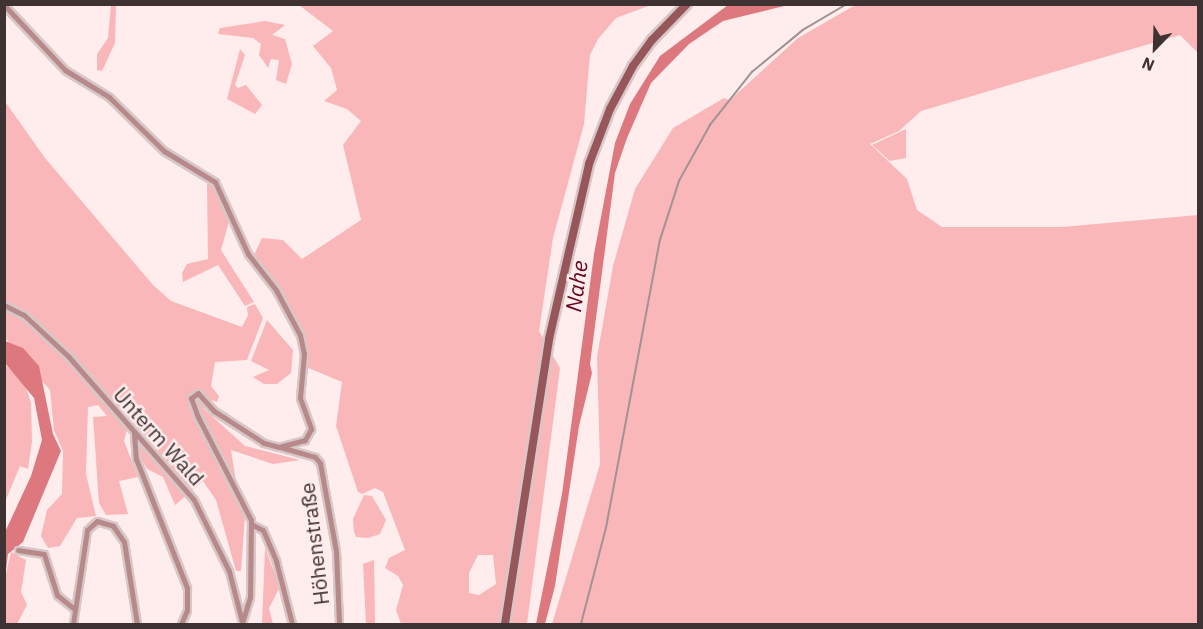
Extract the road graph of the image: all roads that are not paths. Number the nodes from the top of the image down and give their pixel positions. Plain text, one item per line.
1 (687, 4) edge
2 (4, 5) edge
3 (4, 304) edge
4 (134, 433) junction
5 (279, 447) junction
6 (251, 524) junction
7 (18, 550) dead end
8 (74, 609) junction
9 (242, 623) edge
10 (73, 624) edge
11 (137, 624) edge
12 (181, 624) edge
13 (292, 624) edge
14 (339, 624) edge
15 (505, 624) edge

1 - 15 main road
2 - 5 street
3 - 4 street, Unterm Wald
4 - 9 street, Unterm Wald
4 - 12 street
5 - 6 street
5 - 14 street, Höhenstraße
6 - 9 street
6 - 13 street, Höhenstraße
7 - 8 street
8 - 10 street
8 - 11 street

